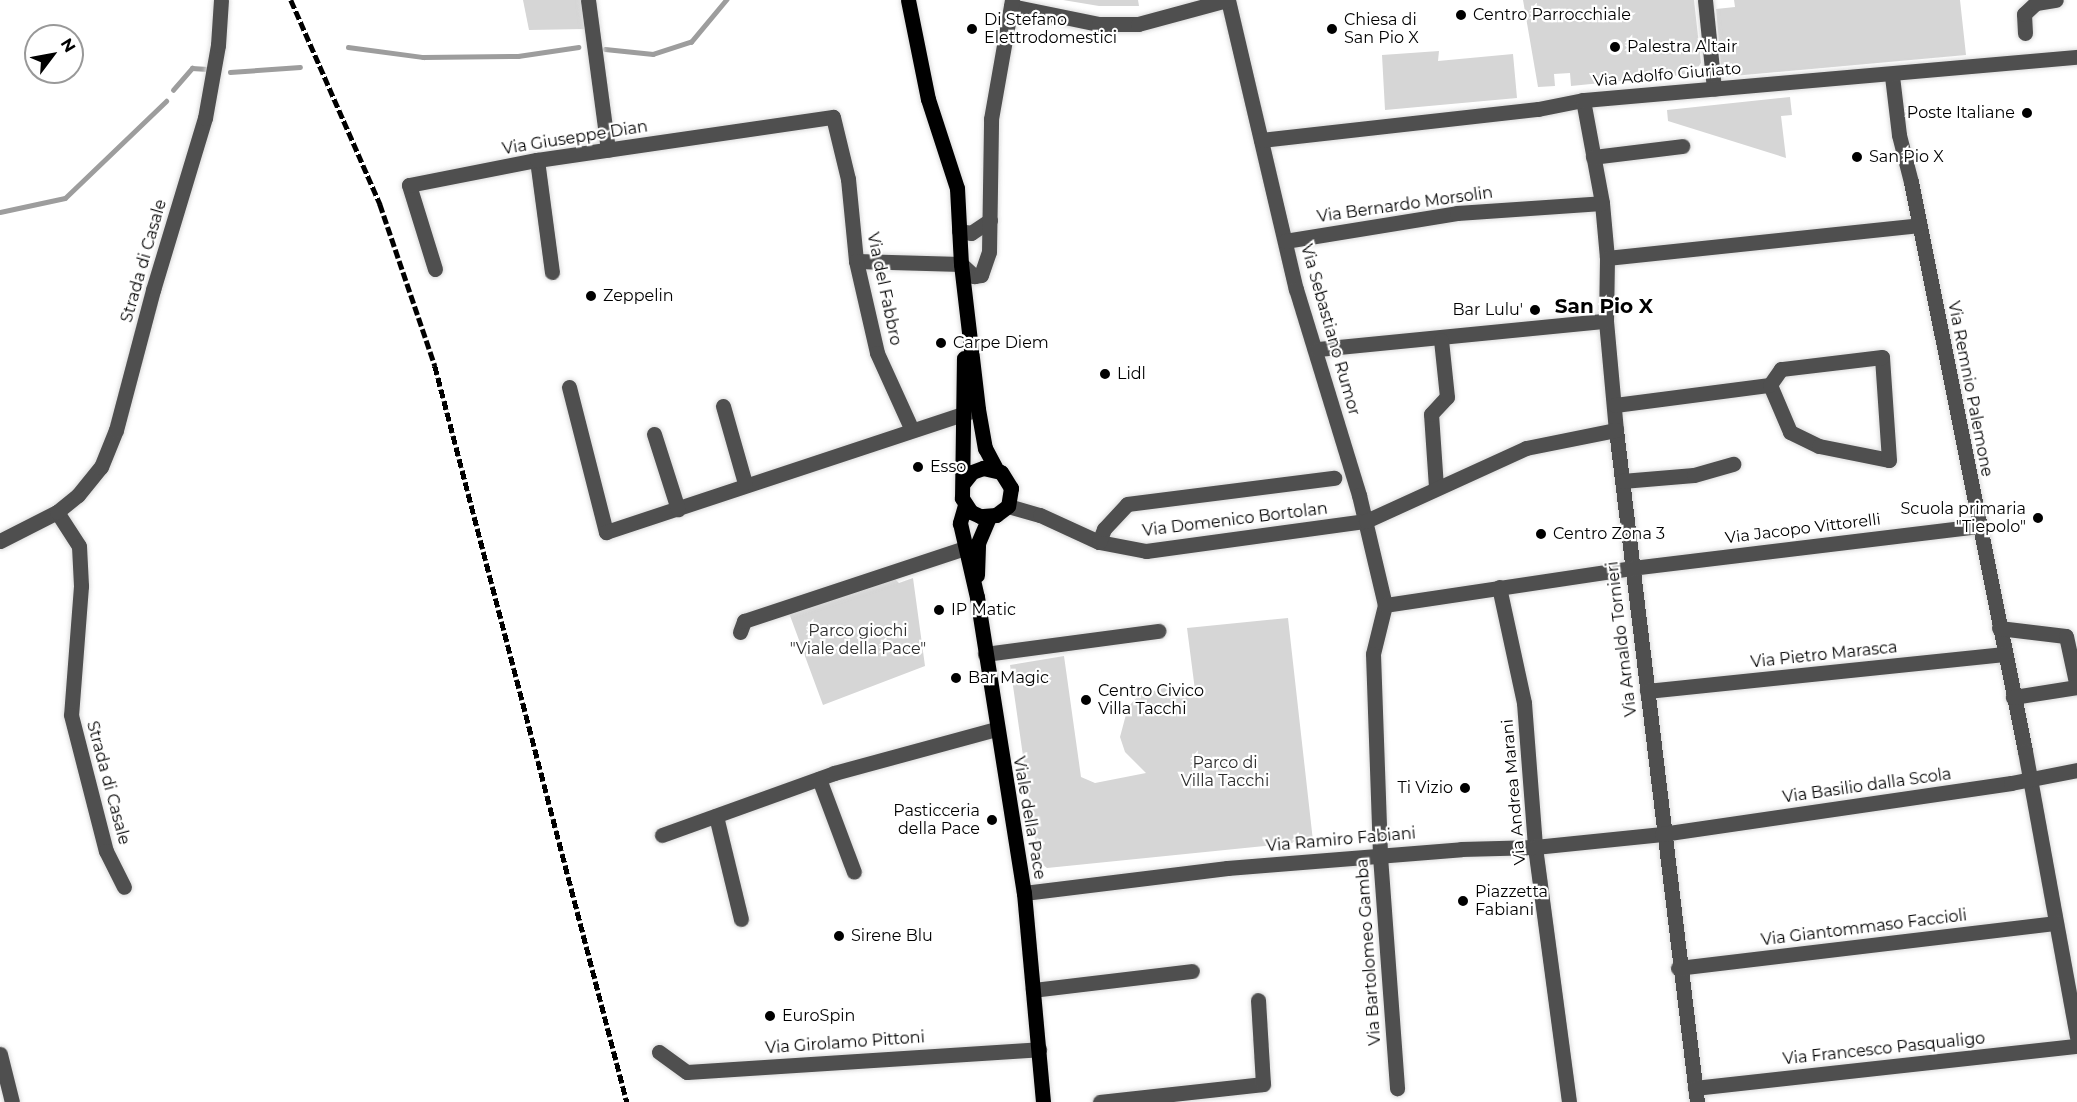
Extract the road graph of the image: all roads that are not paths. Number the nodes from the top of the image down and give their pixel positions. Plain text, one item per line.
1 (221, 0) edge
2 (588, 0) edge
3 (908, 0) edge
4 (1227, 0) edge
5 (1706, 0) edge
6 (2056, 0) edge
7 (1011, 3) edge
8 (2025, 33) dead end
9 (2077, 57) edge
10 (1892, 76) junction
11 (1714, 88) junction
12 (1583, 100) junction
13 (833, 117) joint
14 (1261, 140) junction
15 (1682, 146) dead end
16 (608, 150) junction
17 (1593, 157) junction
18 (537, 160) junction
19 (1602, 202) junction
20 (990, 220) junction
21 (1919, 225) junction
22 (959, 231) junction
23 (1285, 241) junction
24 (1607, 258) junction
25 (856, 261) junction
26 (961, 264) junction
27 (435, 269) dead end
28 (552, 272) dead end
29 (966, 319) junction
30 (1606, 321) junction
31 (1441, 340) junction
32 (1318, 349) junction
33 (1770, 385) junction
34 (569, 387) dead end
35 (1615, 405) junction
36 (723, 406) dead end
37 (978, 409) junction
38 (961, 413) junction
39 (910, 428) junction
40 (1616, 430) junction
41 (654, 434) dead end
42 (1733, 464) dead end
43 (996, 469) junction
44 (1334, 478) dead end
45 (1622, 481) junction
46 (964, 482) junction
47 (745, 483) junction
48 (1436, 487) junction
49 (965, 505) junction
50 (1008, 506) junction
51 (678, 509) junction
52 (57, 512) junction
53 (989, 517) junction
54 (1366, 521) junction
55 (1979, 526) junction
56 (0, 541) edge
57 (1099, 542) junction
58 (965, 548) junction
59 (1376, 564) joint
60 (1632, 568) junction
61 (1500, 587) junction
62 (976, 591) junction
63 (1385, 605) junction
64 (1999, 628) junction
65 (1158, 631) dead end
66 (740, 632) dead end
67 (985, 654) junction
68 (2004, 654) junction
69 (1647, 691) junction
70 (2013, 697) junction
71 (996, 729) junction
72 (2077, 770) edge
73 (819, 778) junction
74 (2030, 780) junction
75 (716, 816) junction
76 (1662, 834) junction
77 (662, 835) dead end
78 (1535, 847) junction
79 (1380, 856) junction
80 (854, 872) dead end
81 (124, 887) dead end
82 (1024, 893) junction
83 (741, 919) dead end
84 (2055, 923) junction
85 (1678, 968) junction
86 (1192, 971) dead end
87 (1033, 990) junction
88 (1258, 1000) dead end
89 (2077, 1036) edge
90 (2077, 1046) edge
91 (1039, 1049) junction
92 (659, 1052) dead end
93 (0, 1054) edge
94 (1397, 1089) dead end
95 (1696, 1095) edge
96 (12, 1102) edge
97 (1043, 1102) edge
98 (1100, 1102) edge
99 (1569, 1102) edge

1 - 52 street, Strada di Casale
2 - 16 street
3 - 22 main road, Viale della Pace
4 - 7 street
4 - 14 street, Via Sebastiano Rumor
5 - 11 street
6 - 8 street
7 - 20 street
9 - 10 street, Via Adolfo Giuriato
10 - 11 street, Via Adolfo Giuriato
10 - 21 street, Via Remnio Palemone
11 - 12 street, Via Adolfo Giuriato
12 - 14 street, Via Adolfo Giuriato
12 - 17 street, Via Arnaldo Tornieri
13 - 16 street, Via Giuseppe Dian
13 - 25 street, Via del Fabbro
14 - 23 street, Via Sebastiano Rumor
15 - 17 street
16 - 18 street, Via Giuseppe Dian
17 - 19 street, Via Arnaldo Tornieri
18 - 27 street, Via Giuseppe Dian
18 - 28 street
19 - 23 street, Via Bernardo Morsolin
19 - 24 street, Via Arnaldo Tornieri
20 - 22 street
20 - 26 street
21 - 24 street
21 - 55 street, Via Remnio Palemone
22 - 26 main road, Viale della Pace
23 - 32 street, Via Sebastiano Rumor
24 - 30 street, Via Arnaldo Tornieri
25 - 26 street
25 - 39 street, Via del Fabbro
26 - 29 main road, Viale della Pace
29 - 37 main road, Viale della Pace
29 - 38 main road, Viale della Pace
30 - 31 street
30 - 35 street, Via Arnaldo Tornieri
31 - 32 street
31 - 48 street
32 - 54 street, Via Sebastiano Rumor
33 - 33 street
33 - 35 street
34 - 51 street
35 - 40 street, Via Arnaldo Tornieri
36 - 47 street
37 - 38 street
37 - 43 main road, Viale della Pace
38 - 39 street
38 - 46 main road, Viale della Pace
39 - 47 street
40 - 45 street, Via Arnaldo Tornieri
40 - 48 street, Via Domenico Bortolan
41 - 51 street
42 - 45 street
43 - 46 main road
43 - 50 main road, Viale della Pace
44 - 57 street
45 - 60 street, Via Arnaldo Tornieri
46 - 49 main road, Viale della Pace
47 - 51 street
48 - 54 street, Via Domenico Bortolan
49 - 53 main road
49 - 58 main road, Viale della Pace
50 - 53 main road
50 - 57 street, Via Domenico Bortolan
52 - 56 street, Strada di Casale
52 - 81 street, Strada di Casale
53 - 62 main road, Viale della Pace
54 - 57 street, Via Domenico Bortolan
54 - 59 street, Via Sebastiano Rumor
55 - 60 street, Via Jacopo Vittorelli
55 - 64 street, Via Remnio Palemone
58 - 62 main road, Viale della Pace
58 - 66 street
59 - 63 street, Via Bartolomeo Gamba
60 - 61 street, Via Jacopo Vittorelli
60 - 69 street, Via Arnaldo Tornieri
61 - 63 street, Via Jacopo Vittorelli
61 - 78 street, Via Andrea Marani
62 - 67 main road, Viale della Pace
63 - 79 street, Via Bartolomeo Gamba
64 - 68 street, Via Remnio Palemone
64 - 70 street
65 - 67 street
67 - 71 main road, Viale della Pace
68 - 69 street, Via Pietro Marasca
68 - 70 street, Via Remnio Palemone
69 - 76 street, Via Arnaldo Tornieri
70 - 74 street, Via Remnio Palemone
71 - 73 street
71 - 82 main road, Viale della Pace
72 - 74 street, Via Basilio dalla Scola
73 - 75 street
73 - 80 street
74 - 76 street, Via Basilio dalla Scola
74 - 84 street, Via Remnio Palemone
75 - 77 street
75 - 83 street
76 - 78 street, Via Ramiro Fabiani
76 - 85 street, Via Arnaldo Tornieri
78 - 79 street, Via Ramiro Fabiani
78 - 99 street, Via Andrea Marani
79 - 82 street, Via Ramiro Fabiani
79 - 94 street, Via Bartolomeo Gamba
82 - 87 main road, Viale della Pace
84 - 85 street, Via Giantommaso Faccioli
84 - 89 street, Via Remnio Palemone
85 - 95 street, Via Arnaldo Tornieri
86 - 87 street
87 - 91 main road, Viale della Pace
88 - 98 street
90 - 95 street, Via Francesco Pasqualigo
91 - 92 street, Via Girolamo Pittoni
91 - 97 main road, Viale della Pace
93 - 96 street

